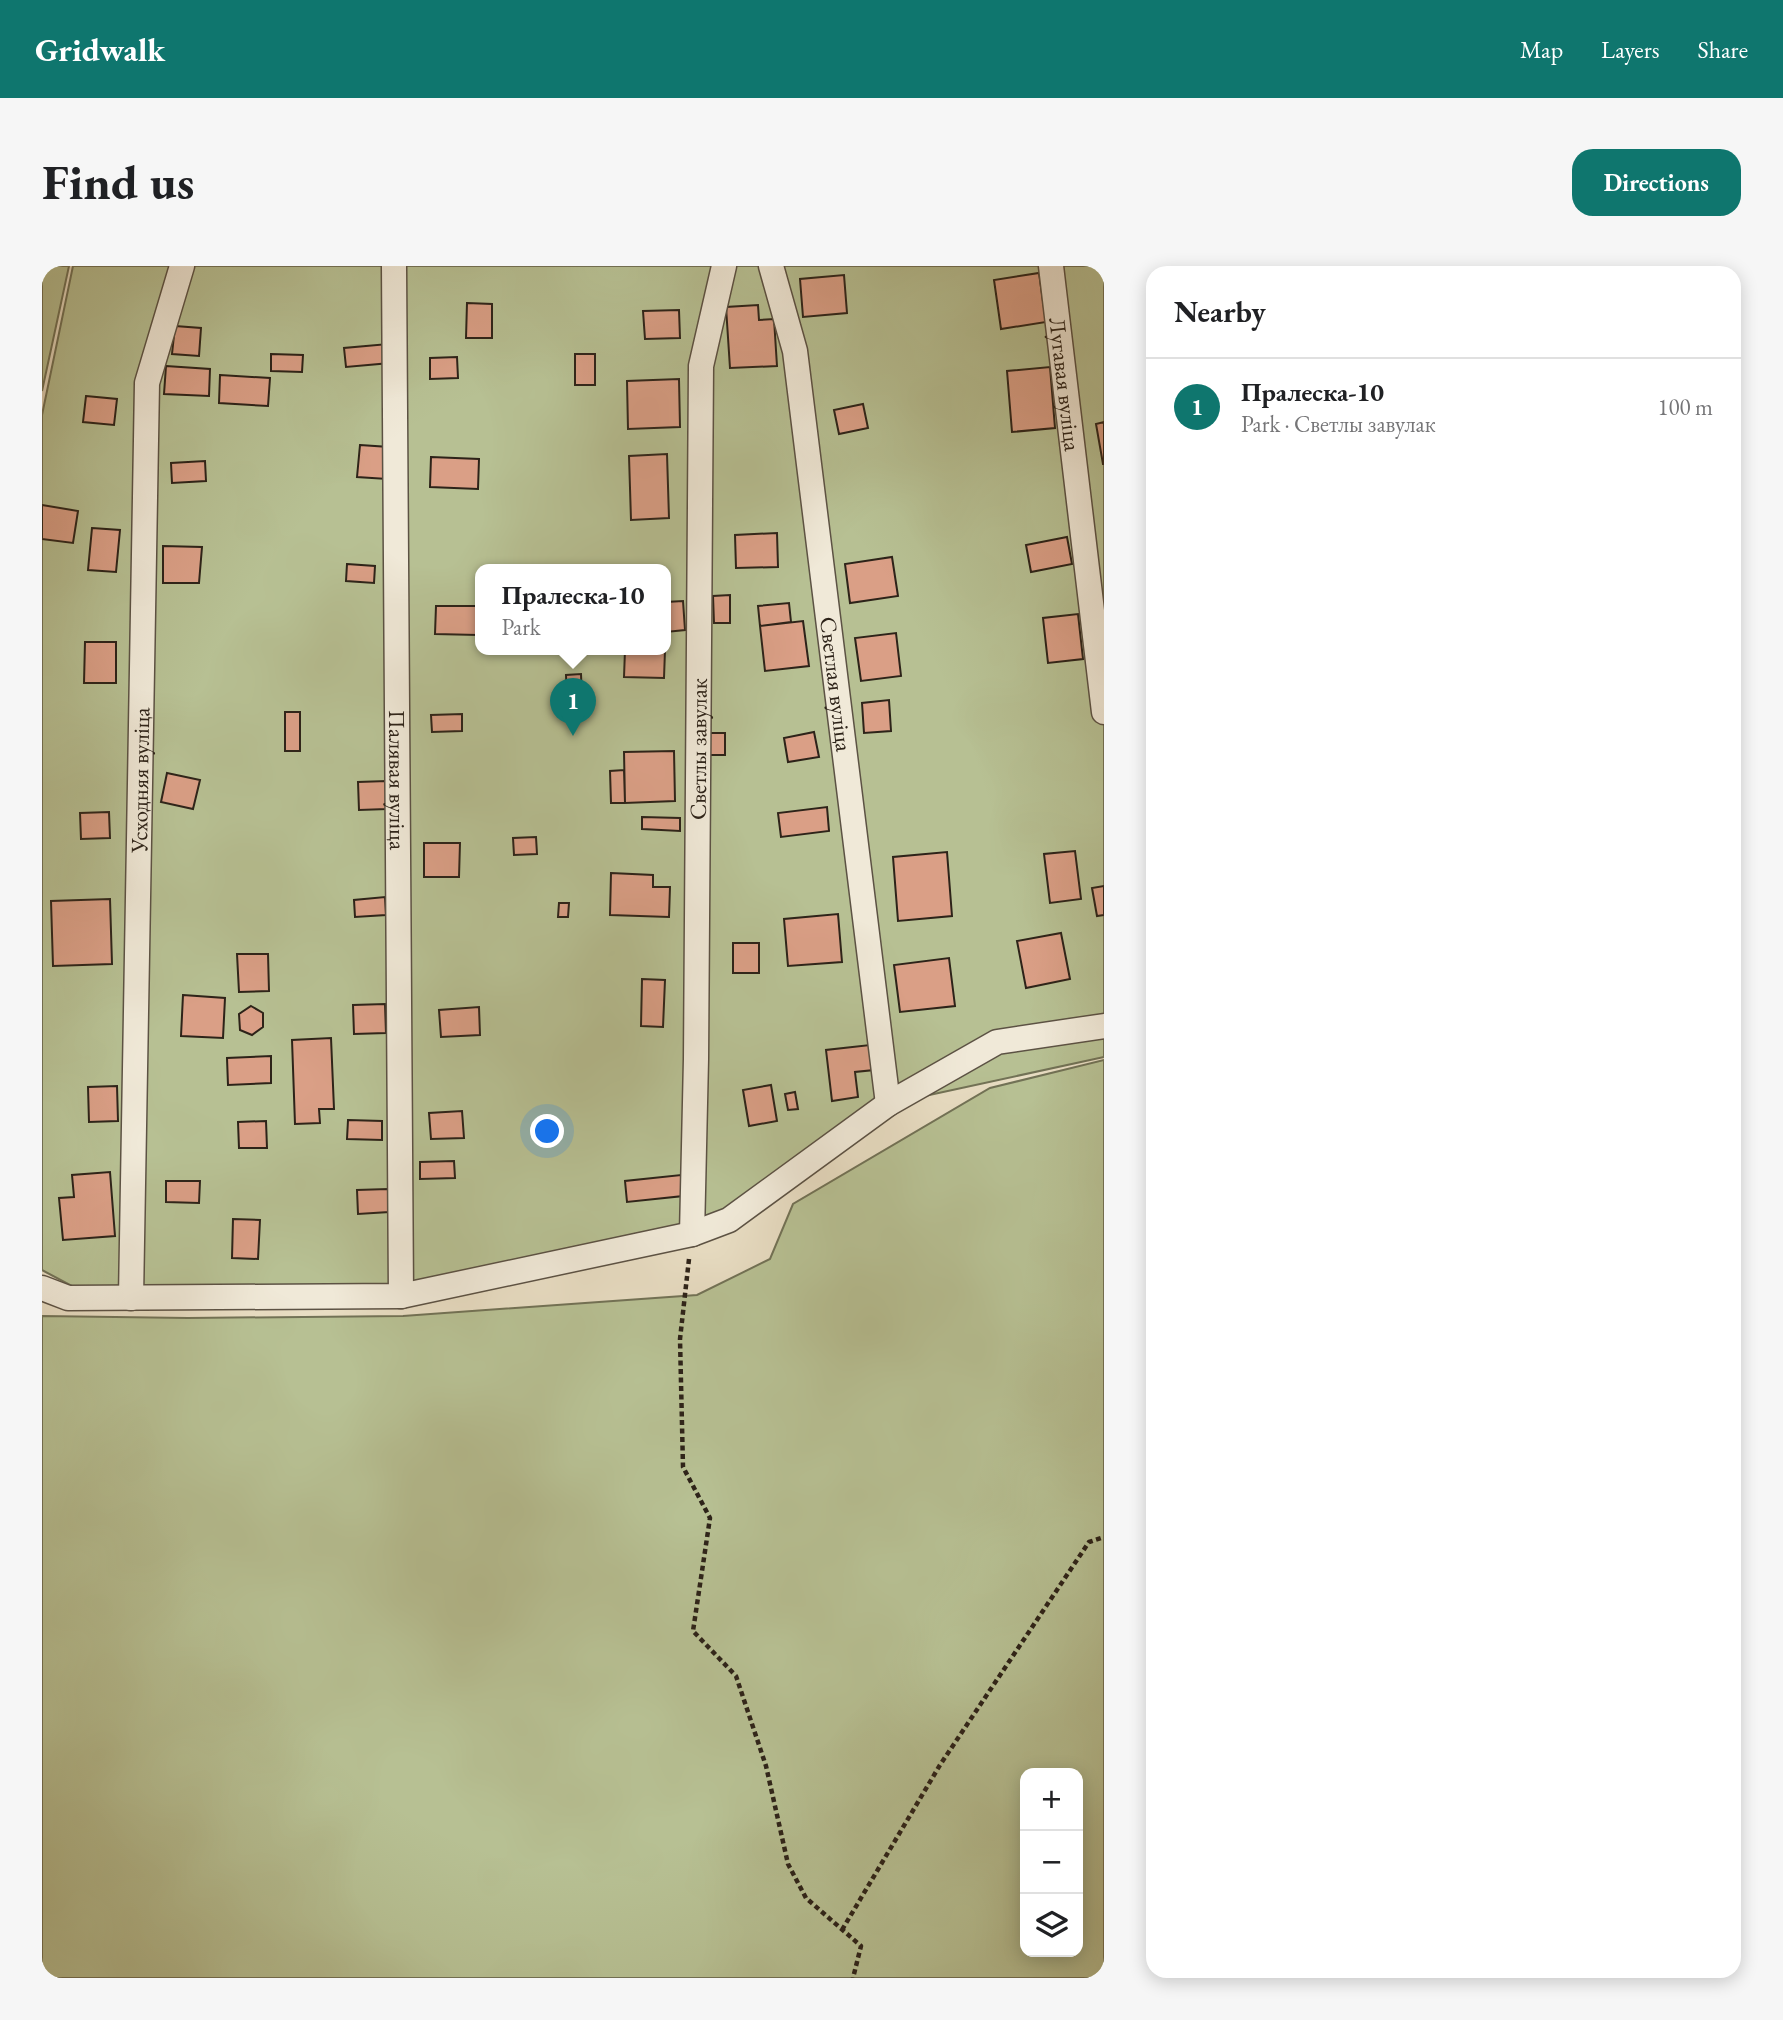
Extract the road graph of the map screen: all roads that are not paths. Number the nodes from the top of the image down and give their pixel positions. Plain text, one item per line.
1 (182, 266) edge
2 (394, 266) edge
3 (724, 266) edge
4 (771, 266) edge
5 (1051, 266) edge
6 (1104, 712) edge
7 (1104, 1026) edge
8 (888, 1104) junction
9 (692, 1234) junction
10 (42, 1288) edge
11 (401, 1296) junction
12 (131, 1298) junction

1 - 12 street, Усходняя вуліца
2 - 11 street, Палявая вуліца
3 - 9 street, Светлы завулак
4 - 8 street, Светлая вуліца
5 - 6 street, Лугавая вуліца
7 - 8 street
8 - 9 street
9 - 11 street
10 - 12 street
11 - 12 street

